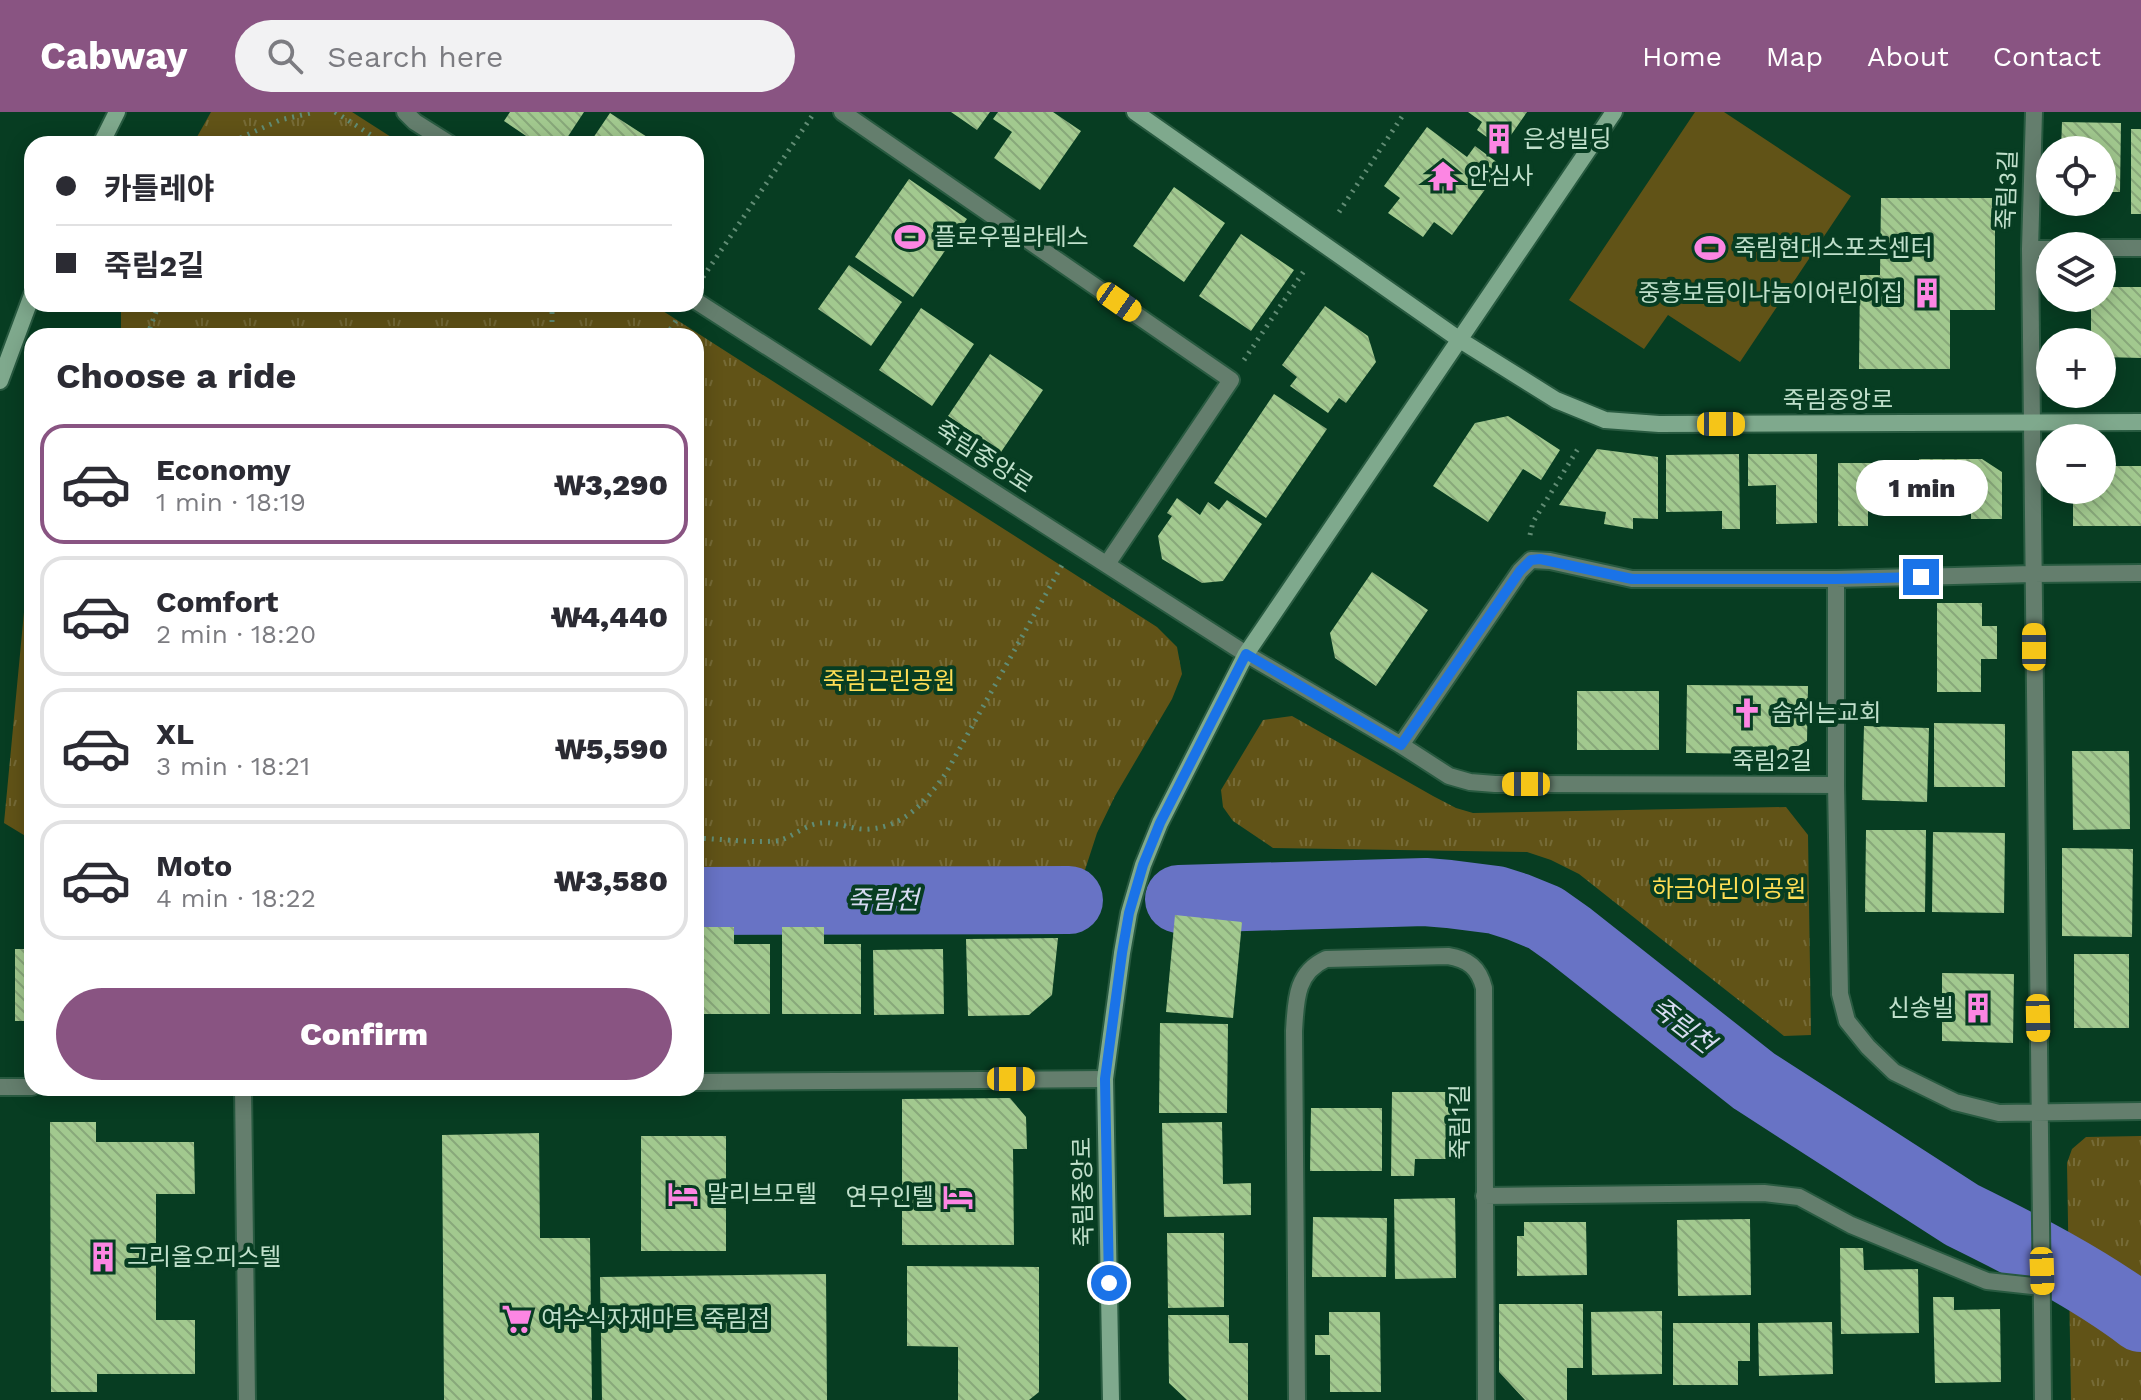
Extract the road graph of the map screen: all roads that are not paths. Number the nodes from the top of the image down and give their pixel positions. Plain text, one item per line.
1 (117, 112) edge
2 (405, 112) edge
3 (1135, 112) edge
4 (1614, 112) edge
5 (2034, 112) edge
6 (848, 114) edge
7 (105, 136) edge
8 (437, 136) edge
9 (2116, 248) edge
10 (2141, 248) edge
11 (2030, 249) junction
12 (2036, 249) edge
13 (704, 306) edge
14 (26, 312) edge
15 (1460, 340) junction
16 (0, 381) edge
17 (2141, 422) edge
18 (2032, 423) junction
19 (1107, 564) junction
20 (2141, 573) edge
21 (2033, 574) junction
22 (1836, 579) junction
23 (1246, 654) junction
24 (1401, 745) junction
25 (1836, 785) junction
26 (1105, 1079) junction
27 (704, 1082) edge
28 (0, 1087) edge
29 (24, 1087) edge
30 (243, 1096) edge
31 (2141, 1111) edge
32 (2040, 1112) junction
33 (1484, 1196) junction
34 (2042, 1279) junction
35 (247, 1400) edge
36 (1111, 1400) edge
37 (1297, 1400) edge
38 (1486, 1400) edge
39 (2043, 1400) edge

1 - 7 street
2 - 8 street
3 - 15 street, 죽림중앙로
4 - 15 street
5 - 11 street, 죽림3길
6 - 19 street
9 - 10 street
11 - 12 street, 죽림3길
11 - 18 street
13 - 19 street, 죽림중앙로
14 - 16 street
15 - 18 street, 죽림중앙로
15 - 23 street
17 - 18 street, 죽림중앙로
18 - 21 street
19 - 23 street, 죽림중앙로
20 - 21 street
21 - 22 street
21 - 32 street
22 - 24 street
22 - 25 street
23 - 24 street, 죽림2길
23 - 26 street, 죽림중앙로
24 - 25 street, 죽림2길
25 - 32 street, 죽림2길
26 - 27 street
26 - 36 street, 죽림중앙로
28 - 29 street
30 - 35 street
31 - 32 street, 죽림2길
32 - 34 street
33 - 34 street
33 - 37 street, 죽림1길
33 - 38 street
34 - 39 street

